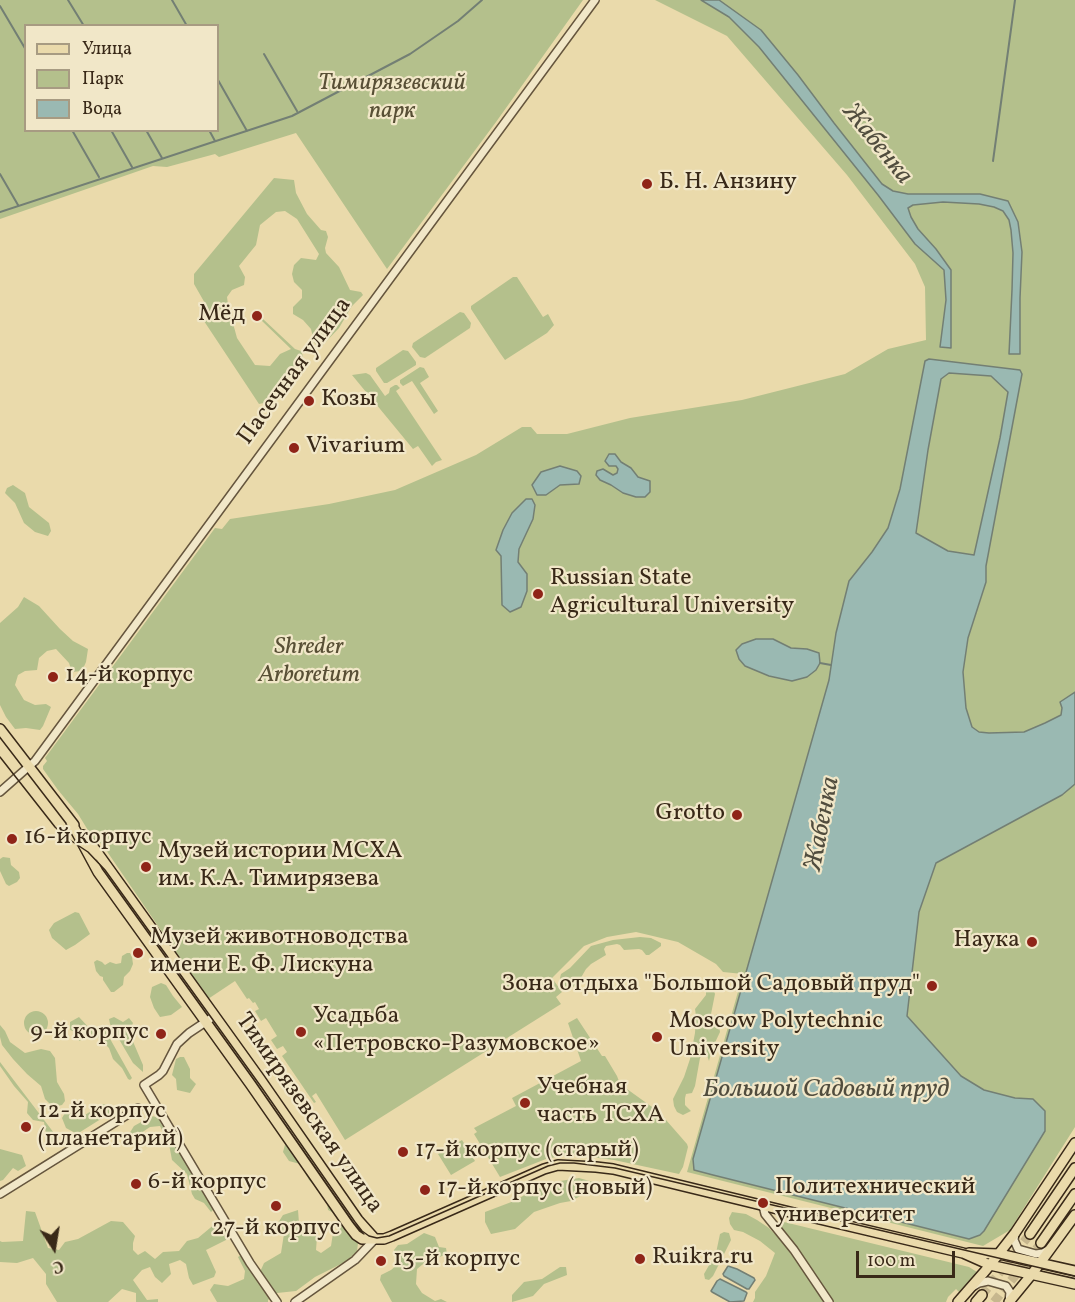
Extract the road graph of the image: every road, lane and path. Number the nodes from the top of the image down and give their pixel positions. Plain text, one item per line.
1 (595, 0) edge
2 (0, 729) edge
3 (29, 767) junction
4 (0, 792) edge
5 (71, 822) junction
6 (214, 1016) junction
7 (205, 1022) junction
8 (138, 1108) dead end
9 (1075, 1143) edge
10 (1075, 1168) edge
11 (0, 1194) edge
12 (1075, 1194) edge
13 (763, 1206) junction
14 (1075, 1215) edge
15 (1015, 1233) junction
16 (1030, 1234) tunnel mouth
17 (375, 1239) junction
18 (1041, 1243) tunnel mouth
19 (1052, 1247) junction
20 (963, 1253) junction
21 (999, 1254) junction
22 (1041, 1263) junction
23 (990, 1265) junction
24 (1075, 1271) edge
25 (1032, 1274) junction
26 (1075, 1284) edge
27 (970, 1289) junction
28 (277, 1302) edge
29 (296, 1302) edge
30 (829, 1302) edge
31 (958, 1302) edge
32 (1009, 1302) edge

1 - 3 street, Пасечная улица
2 - 3 main road, Тимирязевская улица
3 - 4 street, Пасечная улица
3 - 5 main road, Тимирязевская улица
5 - 6 main road, Тимирязевская улица
5 - 7 main road, Тимирязевская улица
6 - 7 street
6 - 17 main road, Тимирязевская улица
7 - 17 main road, Тимирязевская улица
7 - 28 street
8 - 11 street
9 - 15 main road
10 - 16 main road
12 - 18 main road
13 - 17 main road
13 - 20 main road
13 - 30 street
14 - 19 main road
15 - 19 street
15 - 21 main road
17 - 29 street
19 - 22 main road
20 - 21 main road
20 - 23 main road
21 - 22 main road
21 - 23 main road
22 - 24 main road
22 - 25 main road
23 - 25 main road
23 - 27 main road
25 - 26 main road
25 - 32 main road
27 - 31 main road
27 - 32 street

